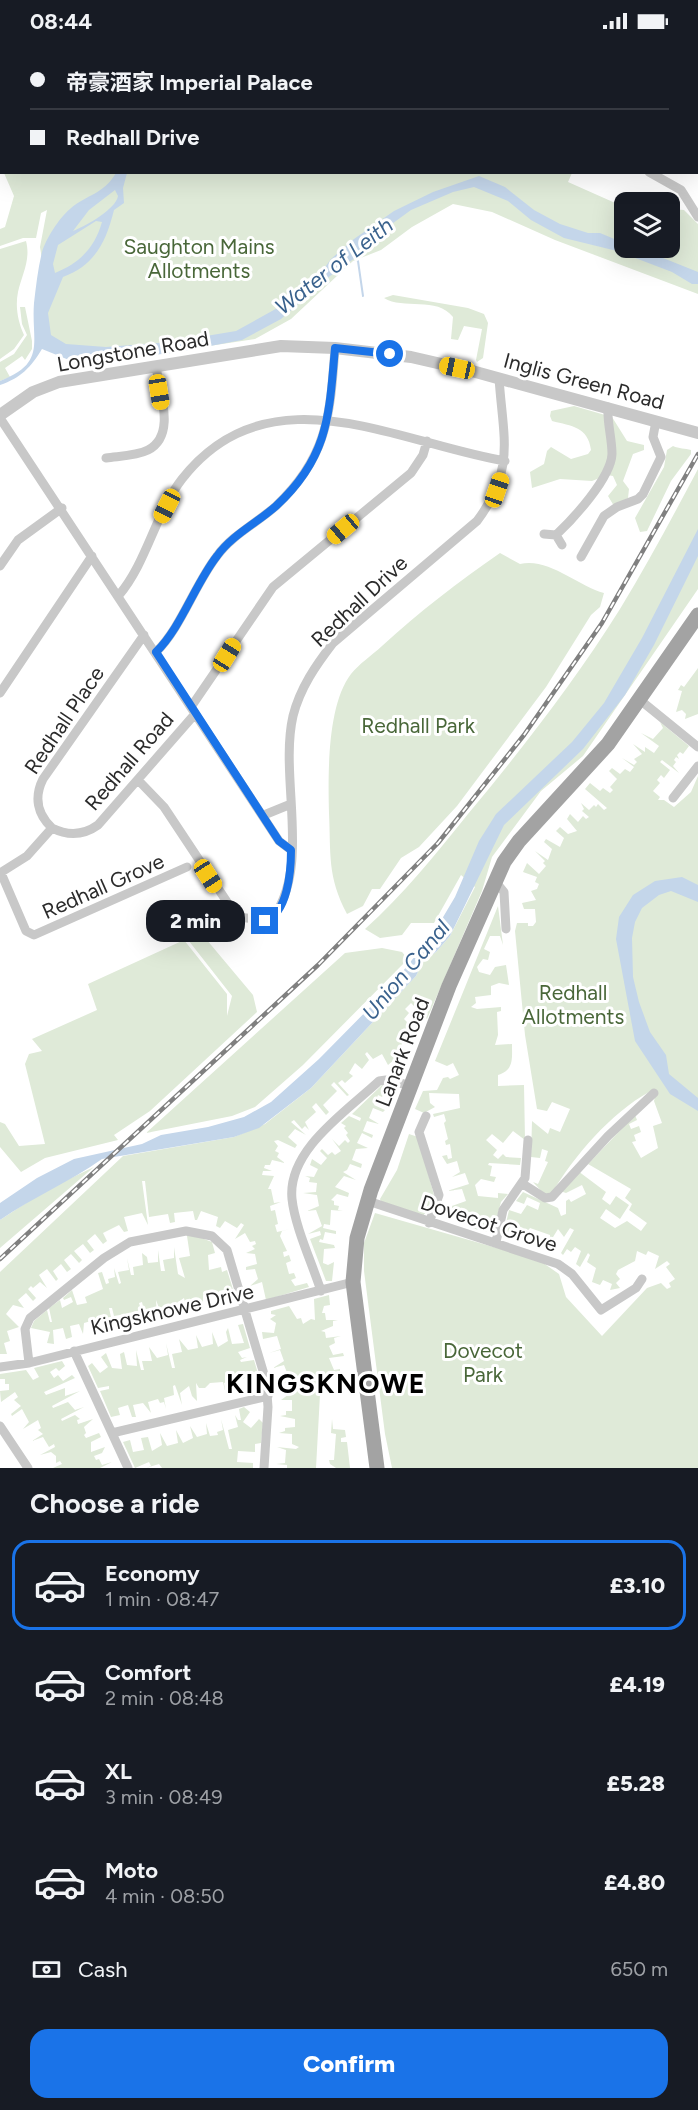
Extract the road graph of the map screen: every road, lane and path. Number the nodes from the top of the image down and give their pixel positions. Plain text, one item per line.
1 (652, 174) edge
2 (698, 217) edge
3 (281, 346) joint
4 (335, 348) junction
5 (156, 366) junction
6 (500, 378) junction
7 (608, 407) junction
8 (0, 416) edge
9 (656, 421) junction
10 (328, 422) junction
11 (698, 434) edge
12 (427, 441) junction
13 (505, 461) junction
14 (117, 468) dead end
15 (62, 508) junction
16 (544, 534) dead end
17 (556, 535) junction
18 (562, 545) dead end
19 (92, 556) junction
20 (581, 557) dead end
21 (0, 566) edge
22 (119, 595) junction
23 (698, 615) edge
24 (144, 635) junction
25 (156, 652) junction
26 (0, 693) edge
27 (640, 700) junction
28 (193, 711) junction
29 (698, 747) edge
30 (698, 766) edge
31 (138, 780) junction
32 (674, 798) dead end
33 (291, 804) junction
34 (264, 815) junction
35 (52, 828) junction
36 (291, 850) junction
37 (193, 863) junction
38 (1, 873) edge
39 (495, 881) junction
40 (506, 929) dead end
41 (412, 1086) junction
42 (654, 1093) dead end
43 (426, 1116) dead end
44 (528, 1140) dead end
45 (523, 1184) junction
46 (368, 1201) junction
47 (429, 1222) junction
48 (496, 1242) junction
49 (642, 1279) dead end
50 (353, 1282) junction
51 (321, 1291) junction
52 (245, 1311) junction
53 (74, 1351) junction
54 (29, 1363) junction
55 (0, 1367) edge
56 (268, 1396) junction
57 (0, 1426) edge
58 (112, 1433) junction
59 (28, 1468) edge
60 (128, 1468) edge
61 (264, 1468) edge
62 (377, 1468) edge

1 - 2 street
3 - 4 street, Inglis Green Road
3 - 5 street, Longstone Road
4 - 6 street, Inglis Green Road
4 - 10 street
5 - 8 street, Longstone Road
5 - 14 street
6 - 7 street, Inglis Green Road
6 - 13 street, Redhall Drive
7 - 9 street, Inglis Green Road
7 - 17 street
8 - 15 street
9 - 11 street, Inglis Green Road
9 - 20 street
10 - 12 street
10 - 22 street
10 - 25 street
12 - 13 street
12 - 28 street, Redhall Road
13 - 33 street, Redhall Drive
15 - 19 street
15 - 21 street
16 - 17 street
17 - 18 street
19 - 22 street
19 - 26 street
22 - 24 street
23 - 27 main road, Lanark Road
24 - 25 street
24 - 35 street, Redhall Place
25 - 28 street
27 - 29 street
27 - 39 main road, Lanark Road
28 - 31 street, Redhall Road
28 - 34 street
30 - 32 street
31 - 35 street, Redhall Road
31 - 37 street, Redhall Drive
33 - 34 street
33 - 36 street, Redhall Drive
34 - 36 street
35 - 38 street
36 - 37 street, Redhall Drive
37 - 38 street, Redhall Grove
39 - 40 street
39 - 41 main road, Lanark Road
41 - 46 main road, Lanark Road
41 - 51 street
42 - 45 street
43 - 47 street
44 - 45 street
45 - 48 street
46 - 47 street, Dovecot Grove
46 - 50 main road, Lanark Road
47 - 48 street, Dovecot Grove
48 - 49 street, Dovecot Grove
50 - 51 street, Kingsknowe Drive
50 - 62 main road, Lanark Road
51 - 52 street, Kingsknowe Drive
52 - 53 street, Kingsknowe Drive
52 - 54 street
52 - 56 street
53 - 54 street, Kingsknowe Drive
53 - 58 street
54 - 55 street, Kingsknowe Drive
56 - 58 street
56 - 61 street
57 - 59 street
58 - 60 street

